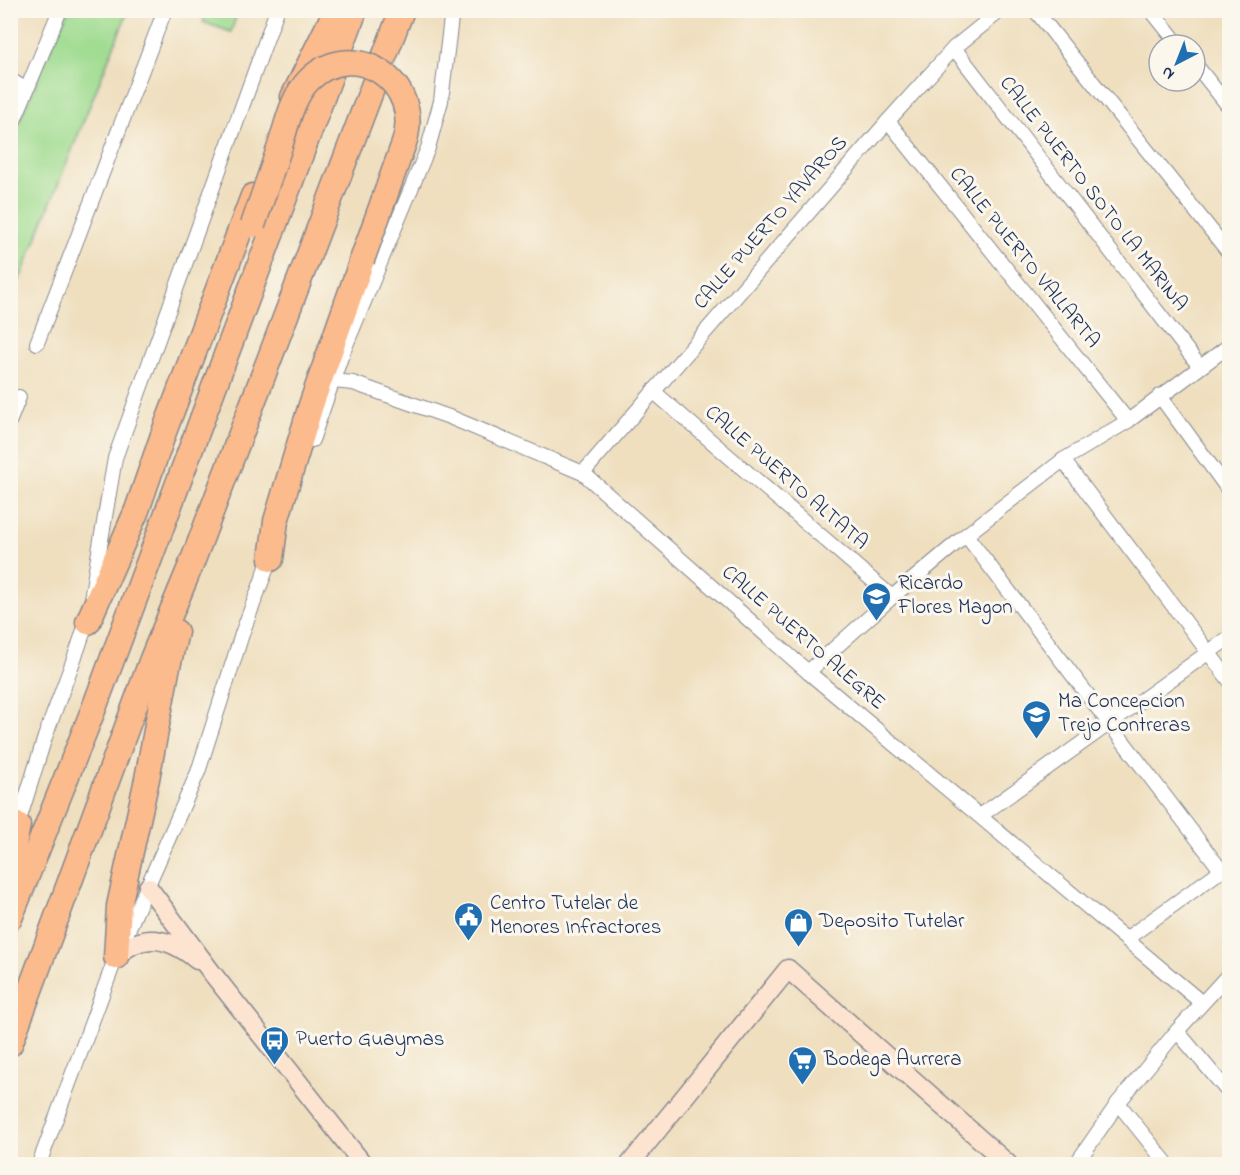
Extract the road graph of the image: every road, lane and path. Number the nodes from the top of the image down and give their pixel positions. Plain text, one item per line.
1 (60, 10) edge
2 (165, 10) edge
3 (277, 10) edge
4 (336, 10) edge
5 (356, 10) edge
6 (402, 10) edge
7 (452, 10) edge
8 (1001, 10) edge
9 (1035, 10) edge
10 (1151, 10) edge
11 (1169, 33) edge
12 (954, 48) junction
13 (1207, 79) edge
14 (10, 80) edge
15 (27, 90) junction
16 (1230, 108) edge
17 (888, 121) junction
18 (10, 130) edge
19 (1230, 254) edge
20 (38, 343) dead end
21 (1230, 345) edge
22 (1200, 367) junction
23 (333, 381) junction
24 (653, 391) junction
25 (1160, 396) junction
26 (19, 397) dead end
27 (10, 420) edge
28 (1128, 421) junction
29 (173, 450) junction
30 (1063, 460) junction
31 (583, 473) junction
32 (1230, 492) edge
33 (137, 510) junction
34 (165, 519) junction
35 (966, 535) junction
36 (271, 559) junction
37 (193, 560) junction
38 (892, 597) junction
39 (88, 622) junction
40 (1230, 637) edge
41 (1208, 652) junction
42 (808, 672) junction
43 (1230, 681) edge
44 (1109, 724) junction
45 (980, 816) junction
46 (14, 835) edge
47 (10, 866) edge
48 (1225, 867) edge
49 (148, 887) junction
50 (10, 918) edge
51 (1126, 939) junction
52 (116, 957) junction
53 (212, 973) junction
54 (1230, 974) edge
55 (1202, 1004) junction
56 (1177, 1031) junction
57 (10, 1044) edge
58 (1230, 1094) edge
59 (1118, 1103) junction
60 (39, 1164) edge
61 (363, 1164) edge
62 (630, 1164) edge
63 (1008, 1164) edge
64 (1076, 1164) edge
65 (1167, 1164) edge

1 - 15 street
2 - 20 street
3 - 39 street
4 - 33 highway
5 - 34 highway
6 - 37 highway
7 - 23 street
8 - 12 street, CALLE PUERTO YAVAROS
9 - 19 street
10 - 11 street
12 - 17 street, CALLE PUERTO YAVAROS
12 - 22 street, CALLE PUERTO SOTO LA MARINA
13 - 16 street
14 - 15 street
15 - 18 street
17 - 24 street, CALLE PUERTO YAVAROS
17 - 28 street, CALLE PUERTO VALLARTA
21 - 22 street
22 - 25 street
23 - 31 street, CALLE PUERTO ALEGRE
23 - 36 street
24 - 31 street, CALLE PUERTO YAVAROS
24 - 38 street, CALLE PUERTO ALTATA
25 - 28 street
25 - 32 street
26 - 27 street
28 - 30 street
29 - 33 highway
29 - 34 highway
29 - 36 highway, bridge
30 - 35 street
30 - 41 street
31 - 42 street, CALLE PUERTO ALEGRE
33 - 39 highway
34 - 50 highway
35 - 38 street
35 - 44 street
36 - 49 street
37 - 52 highway
37 - 57 highway
38 - 42 street
39 - 46 street
40 - 41 street
41 - 43 street
41 - 44 street
42 - 45 street, CALLE PUERTO ALEGRE
44 - 45 street
44 - 48 street
45 - 51 street, CALLE PUERTO ALEGRE
46 - 47 highway
48 - 51 street
49 - 52 street
49 - 53 street
51 - 55 street, CALLE PUERTO ALEGRE
52 - 53 street
52 - 60 street
53 - 61 street
54 - 55 street
55 - 56 street
56 - 58 street
56 - 59 street
59 - 64 street
59 - 65 street
62 - 63 street

